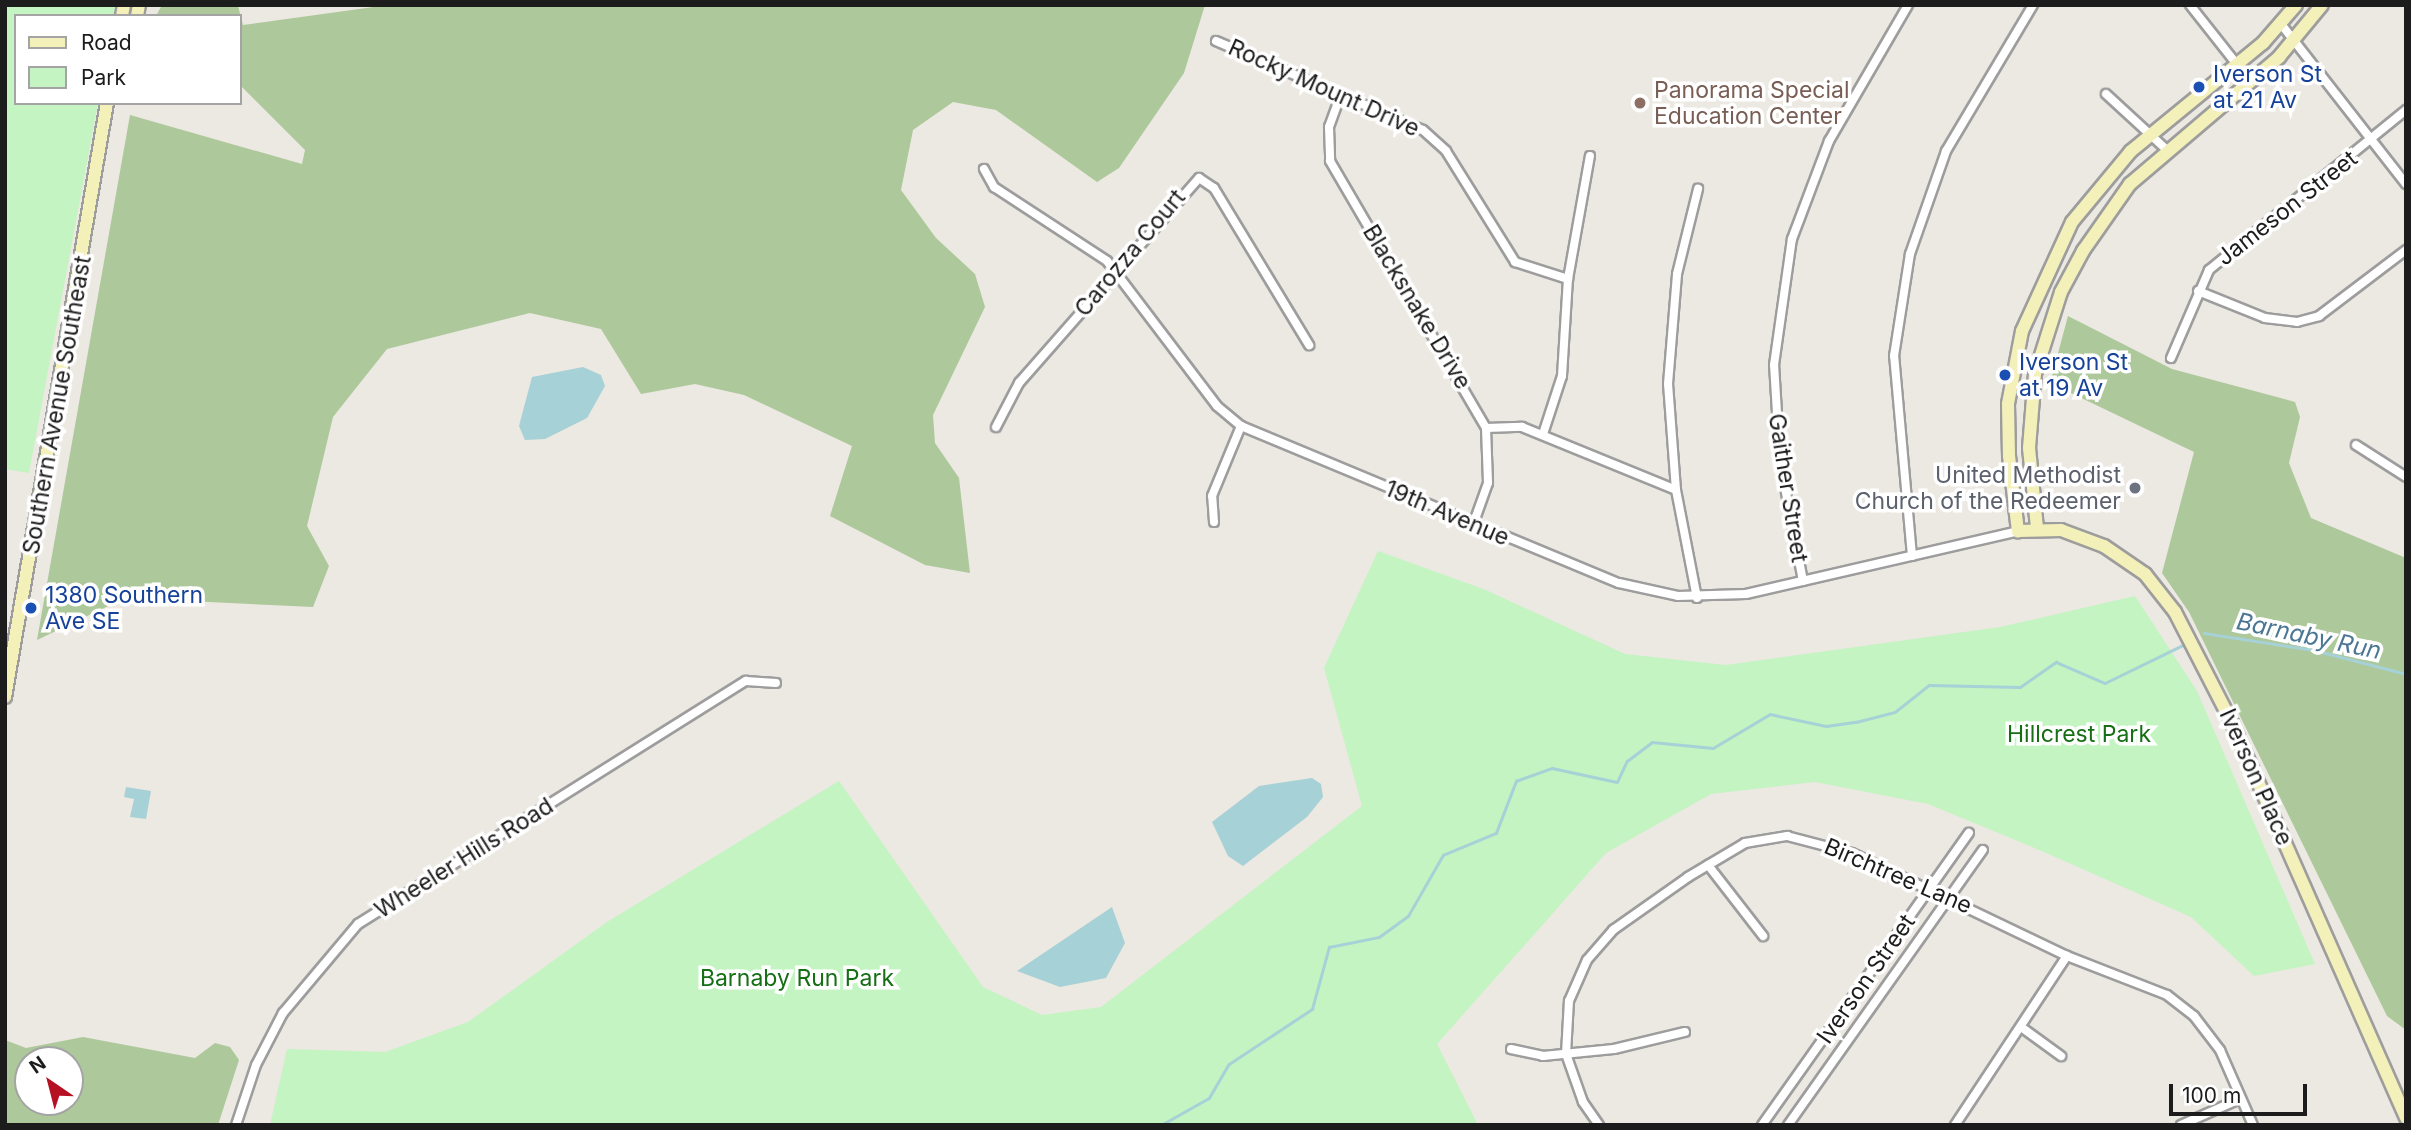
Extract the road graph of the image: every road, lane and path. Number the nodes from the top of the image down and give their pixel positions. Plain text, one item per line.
1 (1908, 5) edge
2 (2033, 5) edge
3 (2190, 5) edge
4 (2296, 5) edge
5 (2322, 5) edge
6 (2281, 24) junction
7 (2297, 39) junction
8 (1216, 41) dead end
9 (2236, 64) junction
10 (2250, 81) junction
11 (1341, 94) junction
12 (2106, 94) dead end
13 (111, 107) edge
14 (2406, 110) edge
15 (2152, 133) junction
16 (2372, 141) junction
17 (2167, 150) junction
18 (1590, 156) dead end
19 (984, 169) dead end
20 (2406, 184) edge
21 (1698, 190) dead end
22 (2406, 250) edge
23 (1115, 270) junction
24 (1568, 279) junction
25 (2198, 291) junction
26 (1309, 345) dead end
27 (2171, 358) dead end
28 (1241, 426) junction
29 (996, 427) dead end
30 (1486, 428) junction
31 (1543, 434) junction
32 (2356, 444) dead end
33 (2406, 477) edge
34 (1676, 490) junction
35 (1214, 522) dead end
36 (1473, 525) junction
37 (2038, 528) junction
38 (2018, 531) junction
39 (1912, 556) junction
40 (1803, 581) junction
41 (1697, 598) junction
42 (776, 683) dead end
43 (5, 697) edge
44 (1969, 833) dead end
45 (1983, 850) dead end
46 (1707, 865) junction
47 (1932, 887) junction
48 (1950, 897) junction
49 (1763, 936) dead end
50 (2067, 956) junction
51 (2024, 1029) junction
52 (1685, 1031) dead end
53 (1511, 1049) dead end
54 (1566, 1054) junction
55 (2061, 1056) dead end
56 (2241, 1099) junction
57 (2406, 1118) edge
58 (236, 1125) edge
59 (1599, 1125) edge
60 (1762, 1125) edge
61 (1788, 1125) edge
62 (1955, 1125) edge
63 (2181, 1125) edge
64 (2253, 1125) edge

1 - 40 street, Gaither Street
2 - 39 street
3 - 9 street
4 - 6 main road
5 - 7 main road
6 - 7 street
6 - 9 main road
7 - 10 main road
7 - 16 street
8 - 11 street, Rocky Mount Drive
9 - 10 street
9 - 15 main road
10 - 17 main road
11 - 24 street, Rocky Mount Drive
11 - 30 street, Blacksnake Drive
12 - 15 street
13 - 43 main road, Southern Avenue Southeast
14 - 16 street, Jameson Street
15 - 17 street
15 - 38 main road
16 - 20 street
16 - 25 street, Jameson Street
17 - 37 main road
18 - 24 street
19 - 23 street, 19th Avenue
21 - 34 street
22 - 25 street
23 - 26 street, Carozza Court
23 - 28 street, 19th Avenue
23 - 29 street, Carozza Court
24 - 31 street
25 - 27 street, Jameson Street
28 - 35 street
28 - 36 street, 19th Avenue
30 - 31 street
30 - 36 street, Blacksnake Drive
31 - 34 street
32 - 33 street
34 - 41 street
36 - 41 street, 19th Avenue
37 - 38 main road, Iverson Place
37 - 57 main road, Iverson Place
38 - 39 street, 19th Avenue
39 - 40 street, 19th Avenue
40 - 41 street, 19th Avenue
42 - 58 street, Wheeler Hills Road
44 - 47 street, Iverson Street
45 - 48 street, Iverson Street
46 - 47 street, Birchtree Lane
46 - 49 street
46 - 54 street, Birchtree Lane
47 - 48 street, Birchtree Lane
47 - 60 street, Iverson Street
48 - 50 street, Birchtree Lane
48 - 61 street, Iverson Street
50 - 51 street
50 - 56 street, Birchtree Lane
51 - 55 street
51 - 62 street
52 - 54 street
53 - 54 street
54 - 59 street, Birchtree Lane
56 - 63 street
56 - 64 street, Birchtree Lane

